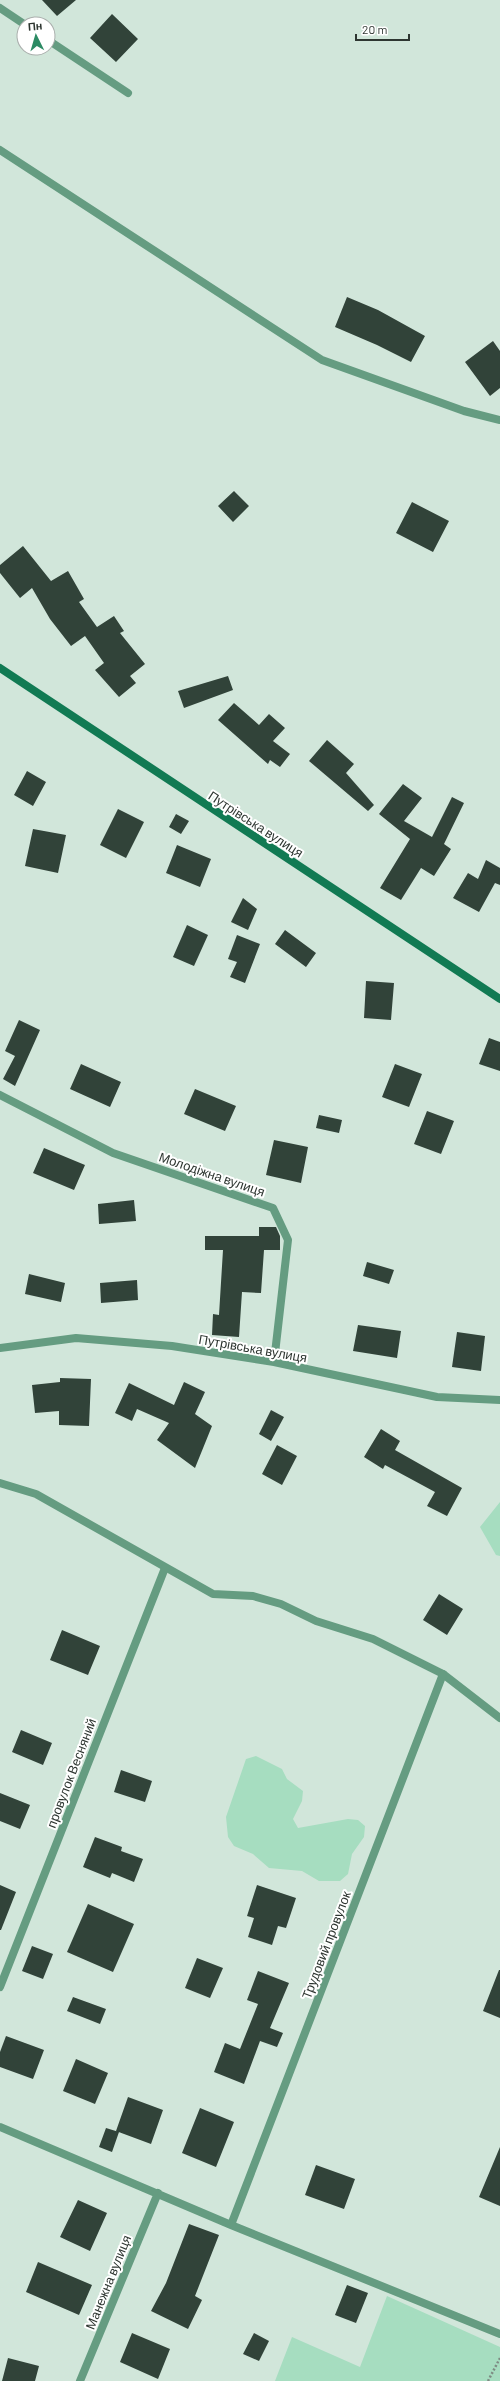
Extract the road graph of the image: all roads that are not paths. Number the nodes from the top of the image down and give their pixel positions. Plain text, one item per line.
1 (0, 8) edge
2 (16, 19) edge
3 (56, 45) edge
4 (128, 93) dead end
5 (0, 150) edge
6 (500, 420) edge
7 (0, 668) edge
8 (500, 999) edge
9 (0, 1095) edge
10 (0, 1348) edge
11 (274, 1362) junction
12 (500, 1400) edge
13 (0, 1483) edge
14 (165, 1568) junction
15 (443, 1674) junction
16 (500, 1718) edge
17 (0, 1987) edge
18 (0, 2127) edge
19 (158, 2193) junction
20 (231, 2225) junction
21 (500, 2334) edge
22 (80, 2381) edge

1 - 2 street
3 - 4 street
5 - 6 street
7 - 8 main road, Путрівська вулиця
9 - 11 street, Молодіжна вулиця
10 - 11 street, Путрівська вулиця
11 - 12 street, Путрівська вулиця
13 - 14 street
14 - 15 street
14 - 17 street, провулок Весняний
15 - 16 street
15 - 20 street, Трудовий провулок
18 - 19 street
19 - 20 street
19 - 22 street, Манежна вулиця
20 - 21 street

